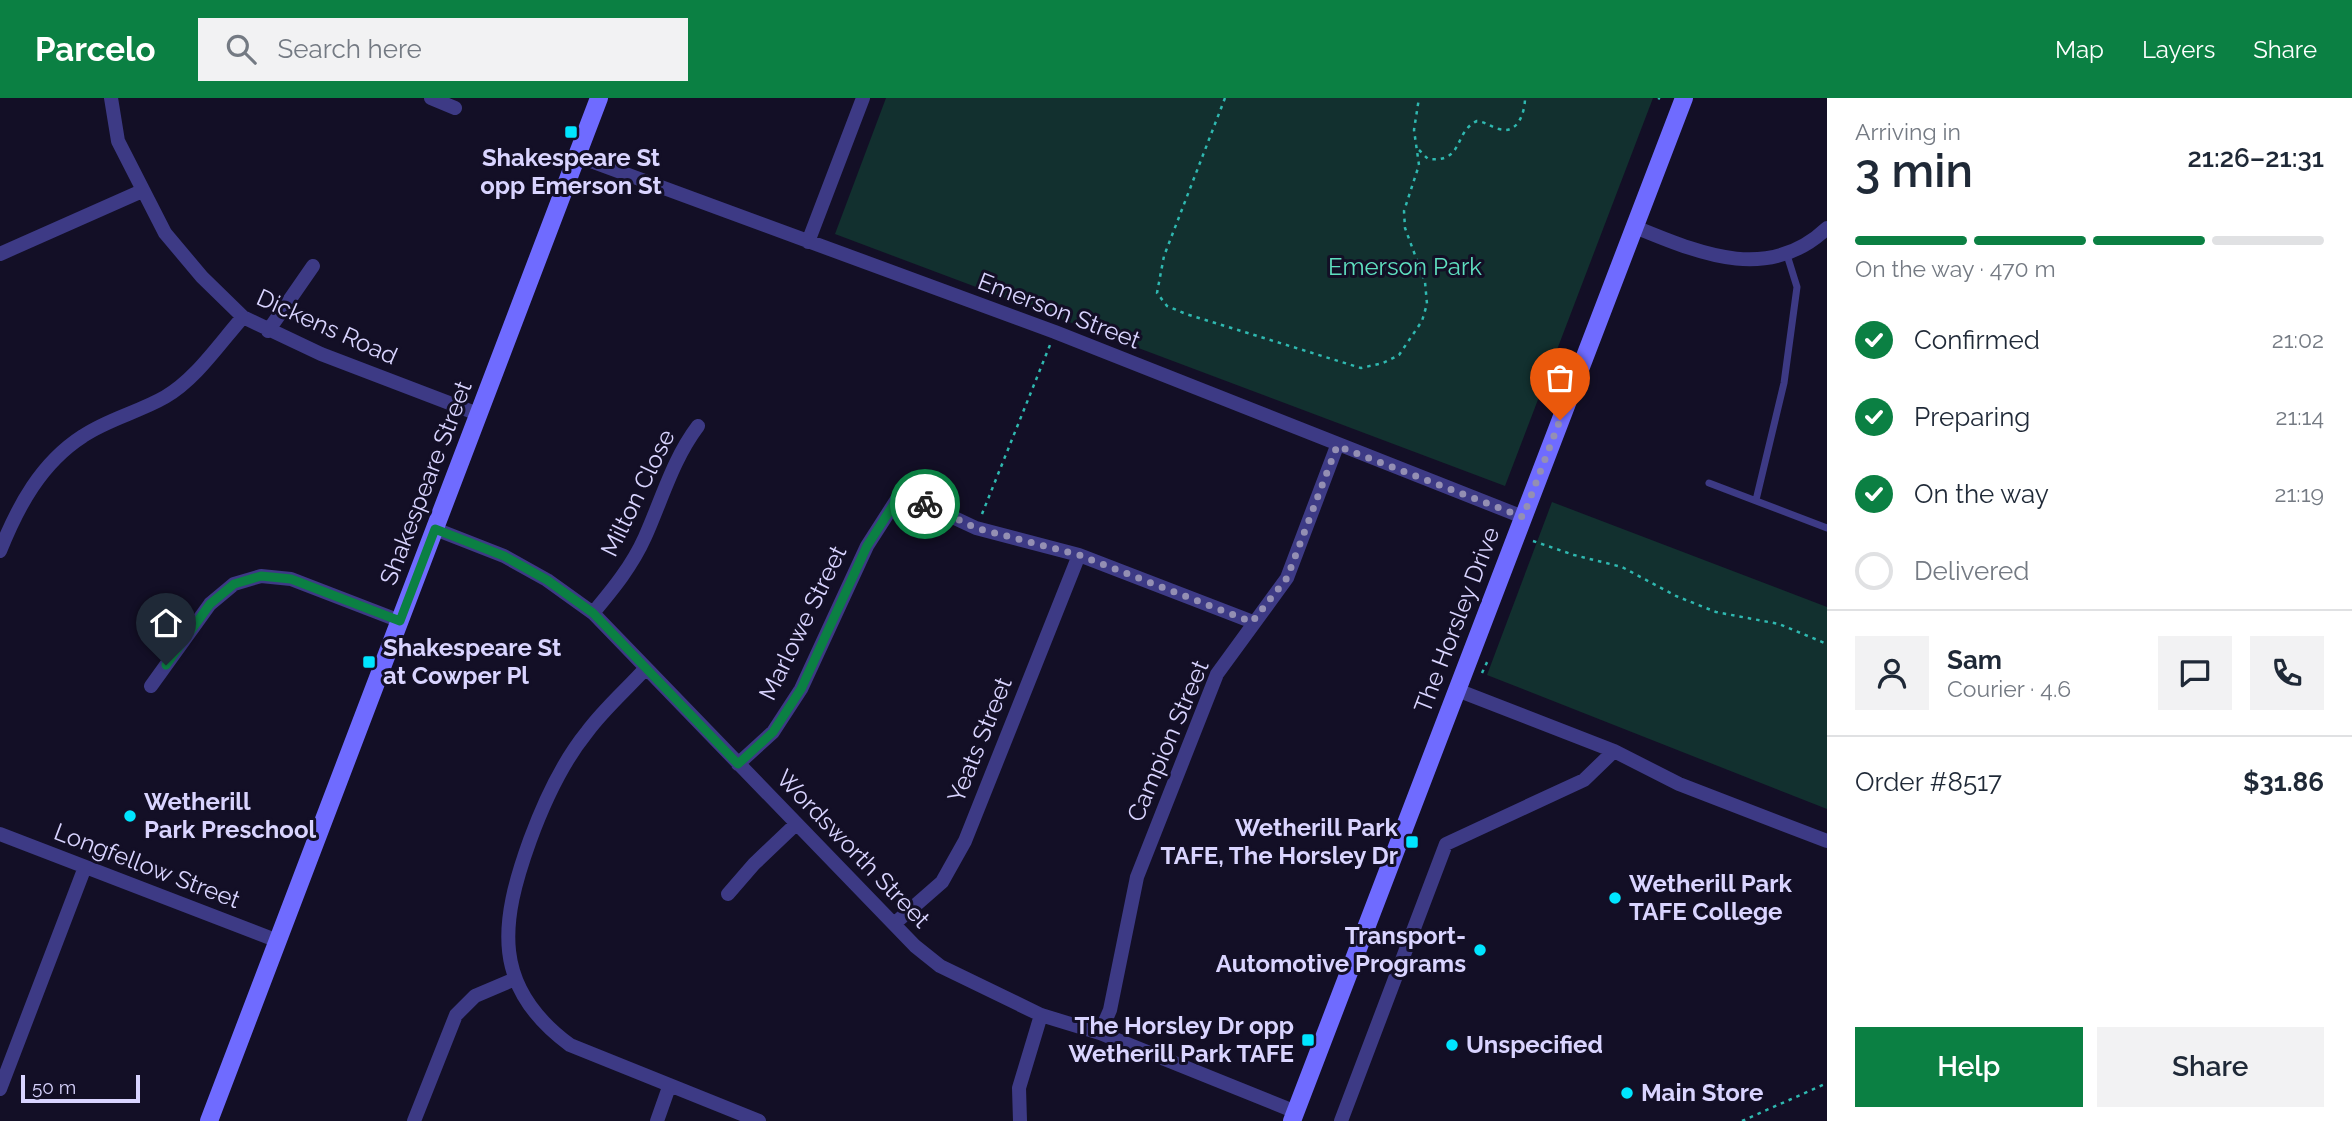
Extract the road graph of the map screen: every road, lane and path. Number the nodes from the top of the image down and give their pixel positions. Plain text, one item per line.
1 (111, 98) edge
2 (431, 98) edge
3 (599, 98) edge
4 (863, 98) edge
5 (1225, 98) edge
6 (1419, 98) edge
7 (1525, 98) edge
8 (1684, 98) edge
9 (455, 108) dead end
10 (1419, 150) junction
11 (577, 156) junction
12 (142, 191) junction
13 (1634, 227) junction
14 (1827, 228) edge
15 (807, 242) junction
16 (0, 254) edge
17 (1787, 255) junction
18 (313, 266) dead end
19 (243, 317) junction
20 (268, 331) junction
21 (1055, 332) junction
22 (478, 414) junction
23 (698, 426) dead end
24 (1337, 446) junction
25 (1709, 483) dead end
26 (1756, 500) junction
27 (1523, 517) junction
28 (976, 528) junction
29 (1827, 528) edge
30 (435, 529) junction
31 (1531, 546) dead end
32 (0, 551) edge
33 (1079, 555) junction
34 (593, 613) junction
35 (400, 621) junction
36 (1252, 622) junction
37 (1827, 643) edge
38 (1492, 650) dead end
39 (1466, 666) junction
40 (645, 669) junction
41 (151, 686) dead end
42 (1457, 690) junction
43 (1614, 751) junction
44 (738, 764) junction
45 (796, 824) junction
46 (0, 834) edge
47 (1827, 841) edge
48 (85, 867) junction
49 (728, 894) dead end
50 (894, 923) junction
51 (278, 940) junction
52 (514, 979) junction
53 (1041, 1015) junction
54 (1100, 1033) junction
55 (1825, 1084) edge
56 (669, 1087) junction
57 (0, 1089) edge
58 (1294, 1116) edge
59 (209, 1121) edge
60 (414, 1121) edge
61 (657, 1121) edge
62 (759, 1121) edge
63 (1020, 1121) edge
64 (1341, 1121) edge
65 (1742, 1121) edge

1 - 12 street, Dickens Road
2 - 9 street
3 - 11 street, Shakespeare Street
4 - 15 street
5 - 10 path
6 - 10 path
7 - 10 path
8 - 13 street, The Horsley Drive
11 - 15 street, Emerson Street
11 - 22 street, Shakespeare Street
12 - 16 street
12 - 19 street, Dickens Road
13 - 17 street
13 - 27 street, The Horsley Drive
14 - 17 street
15 - 21 street, Emerson Street
17 - 26 lane
18 - 20 street
19 - 20 street, Dickens Road
19 - 32 street
20 - 22 street, Dickens Road
21 - 24 street, Emerson Street
21 - 28 path
22 - 30 street, Shakespeare Street
23 - 34 street, Milton Close
24 - 27 street, Emerson Street
24 - 36 street, Campion Street
25 - 26 lane
26 - 29 lane
27 - 39 street, The Horsley Drive
28 - 33 street, Marlowe Street
28 - 44 street, Marlowe Street
30 - 34 street, Wordsworth Street
30 - 35 street, Shakespeare Street
31 - 37 path
33 - 36 street, Marlowe Street
33 - 50 street, Yeats Street
34 - 40 street, Wordsworth Street
35 - 41 street
35 - 51 street, Shakespeare Street
36 - 54 street, Campion Street
38 - 39 path
39 - 42 street, The Horsley Drive
40 - 44 street, Wordsworth Street
40 - 52 street
42 - 43 street
42 - 58 street, The Horsley Drive
43 - 47 street
43 - 64 street
44 - 45 street, Wordsworth Street
45 - 49 street
45 - 50 street, Wordsworth Street
46 - 48 street, Longfellow Street
48 - 51 street, Longfellow Street
48 - 57 street
50 - 53 street, Wordsworth Street
51 - 59 street, Shakespeare Street
52 - 56 street
52 - 60 street
53 - 54 street, Wordsworth Street
53 - 63 street
54 - 58 street, Wordsworth Street
55 - 65 path
56 - 61 street
56 - 62 street

